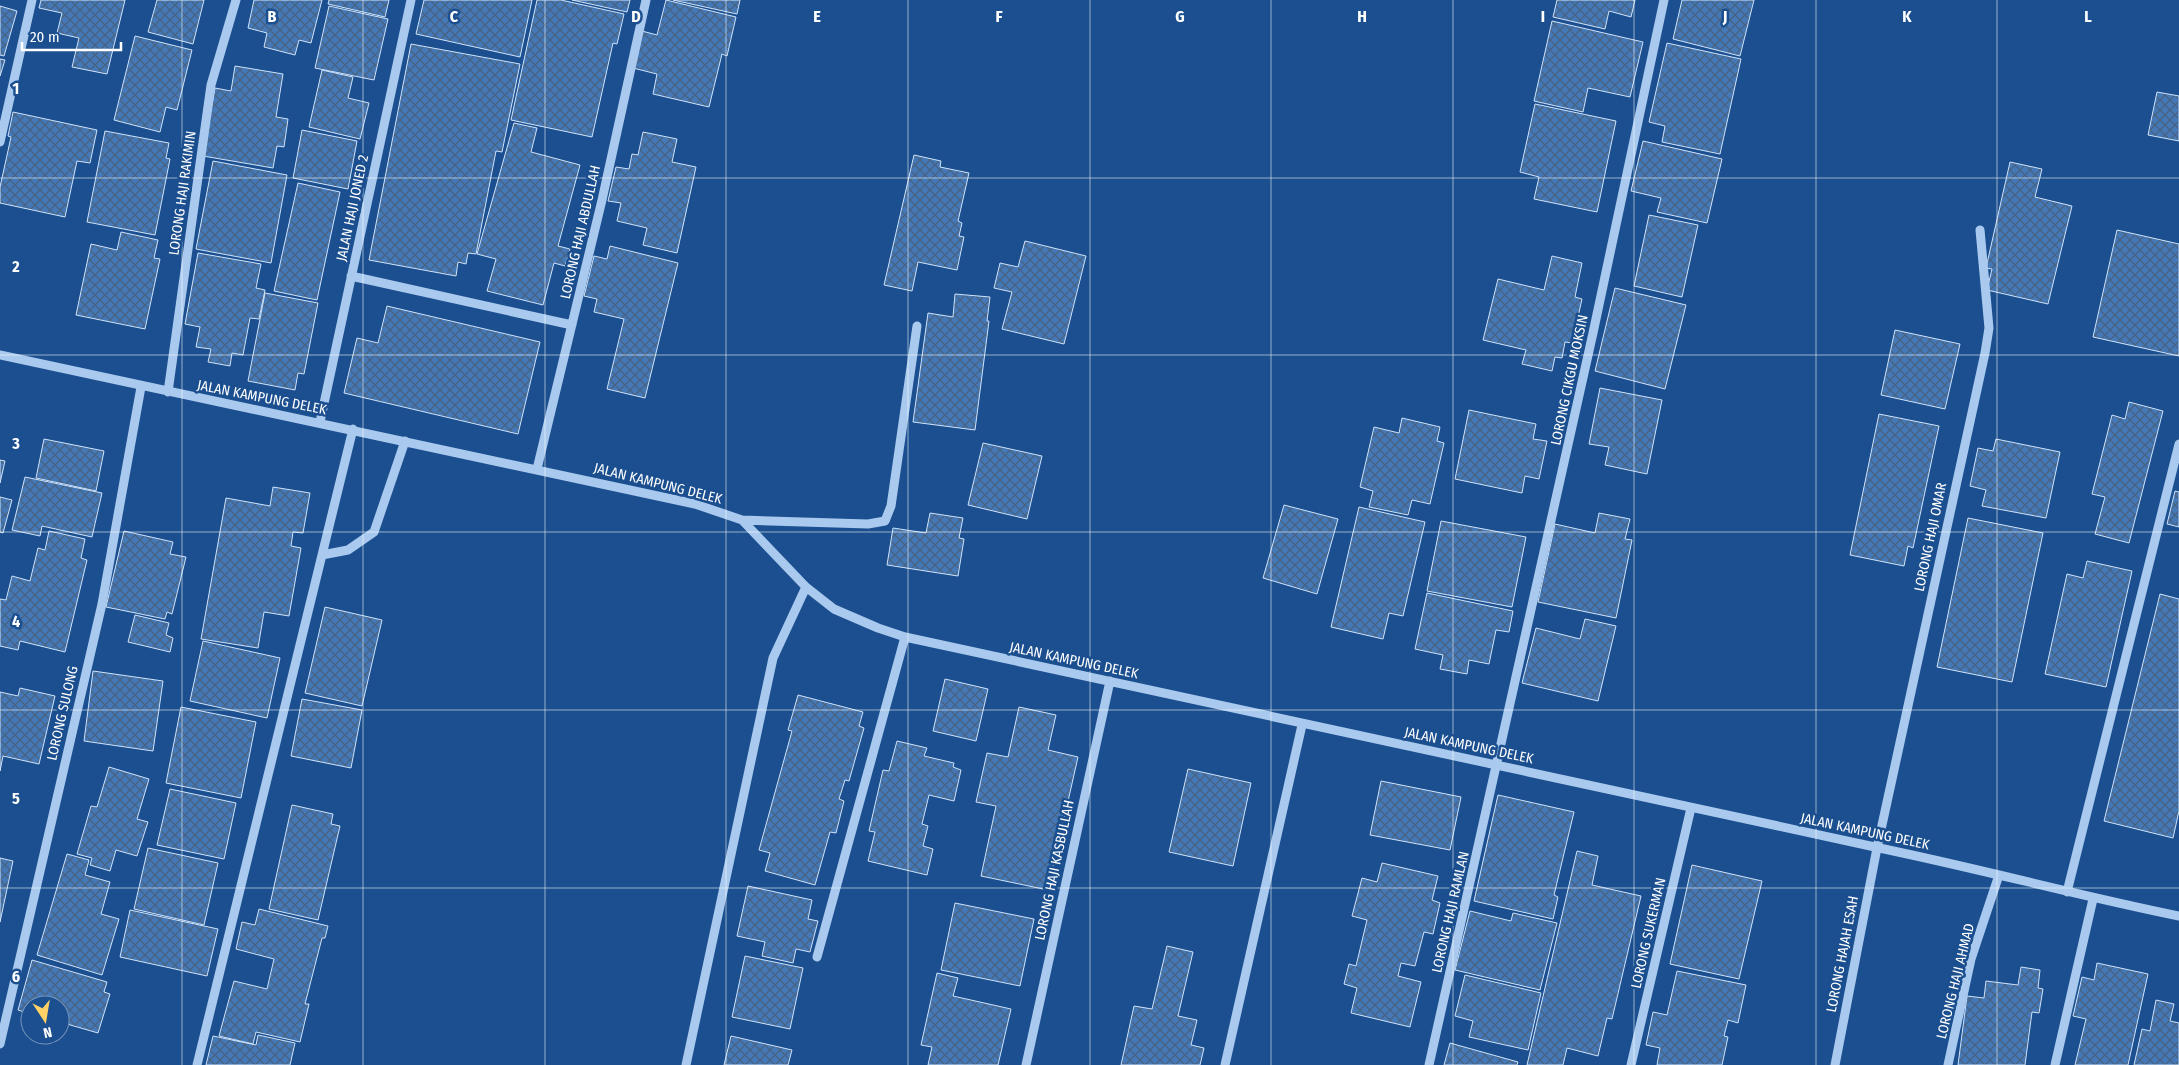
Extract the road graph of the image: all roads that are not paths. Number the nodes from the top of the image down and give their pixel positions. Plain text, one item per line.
1 (32, 0) edge
2 (236, 0) edge
3 (411, 0) edge
4 (646, 0) edge
5 (1664, 0) edge
6 (0, 142) edge
7 (1980, 230) dead end
8 (351, 276) junction
9 (572, 325) junction
10 (917, 326) dead end
11 (0, 355) edge
12 (141, 387) junction
13 (168, 392) junction
14 (320, 422) junction
15 (353, 429) junction
16 (405, 441) junction
17 (2179, 444) edge
18 (537, 469) junction
19 (742, 520) junction
20 (322, 555) junction
21 (806, 586) junction
22 (905, 637) junction
23 (1110, 682) junction
24 (1302, 725) junction
25 (1497, 765) junction
26 (1691, 808) junction
27 (1876, 848) junction
28 (1999, 875) junction
29 (2067, 892) junction
30 (2093, 899) junction
31 (2179, 916) edge
32 (817, 958) dead end
33 (0, 1044) edge
34 (197, 1065) edge
35 (686, 1065) edge
36 (1026, 1065) edge
37 (1225, 1065) edge
38 (1429, 1065) edge
39 (1631, 1065) edge
40 (1835, 1065) edge
41 (1948, 1065) edge
42 (2055, 1065) edge

1 - 6 street
2 - 13 street, LORONG HAJI RAKIMIN
3 - 8 street, JALAN HAJI JONED 2
4 - 9 street, LORONG HAJI ABDULLAH
5 - 25 street, LORONG CIKGU MOKSIN
7 - 27 street, LORONG HAJI OMAR
8 - 9 street
8 - 14 street, JALAN HAJI JONED 2
9 - 18 street, LORONG HAJI ABDULLAH
10 - 19 street
11 - 12 street, JALAN KAMPUNG DELEK
12 - 13 street, JALAN KAMPUNG DELEK
12 - 33 street, LORONG SULONG
13 - 14 street, JALAN KAMPUNG DELEK
14 - 15 street, JALAN KAMPUNG DELEK
15 - 16 street, JALAN KAMPUNG DELEK
15 - 20 street
16 - 18 street, JALAN KAMPUNG DELEK
16 - 20 street
17 - 29 street
18 - 19 street, JALAN KAMPUNG DELEK
19 - 21 street, JALAN KAMPUNG DELEK
20 - 34 street
21 - 22 street, JALAN KAMPUNG DELEK
21 - 35 street
22 - 23 street, JALAN KAMPUNG DELEK
22 - 32 street
23 - 24 street, JALAN KAMPUNG DELEK
23 - 36 street, LORONG HAJI KASBULLAH
24 - 25 street, JALAN KAMPUNG DELEK
24 - 37 street
25 - 26 street, JALAN KAMPUNG DELEK
25 - 38 street, LORONG HAJI RAMLAN
26 - 27 street, JALAN KAMPUNG DELEK
26 - 39 street, LORONG SUKERMAN
27 - 28 street, JALAN KAMPUNG DELEK
27 - 40 street, LORONG HAJAH ESAH
28 - 29 street, JALAN KAMPUNG DELEK
28 - 41 street, LORONG HAJI AHMAD
29 - 30 street, JALAN KAMPUNG DELEK
30 - 31 street, JALAN KAMPUNG DELEK
30 - 42 street

